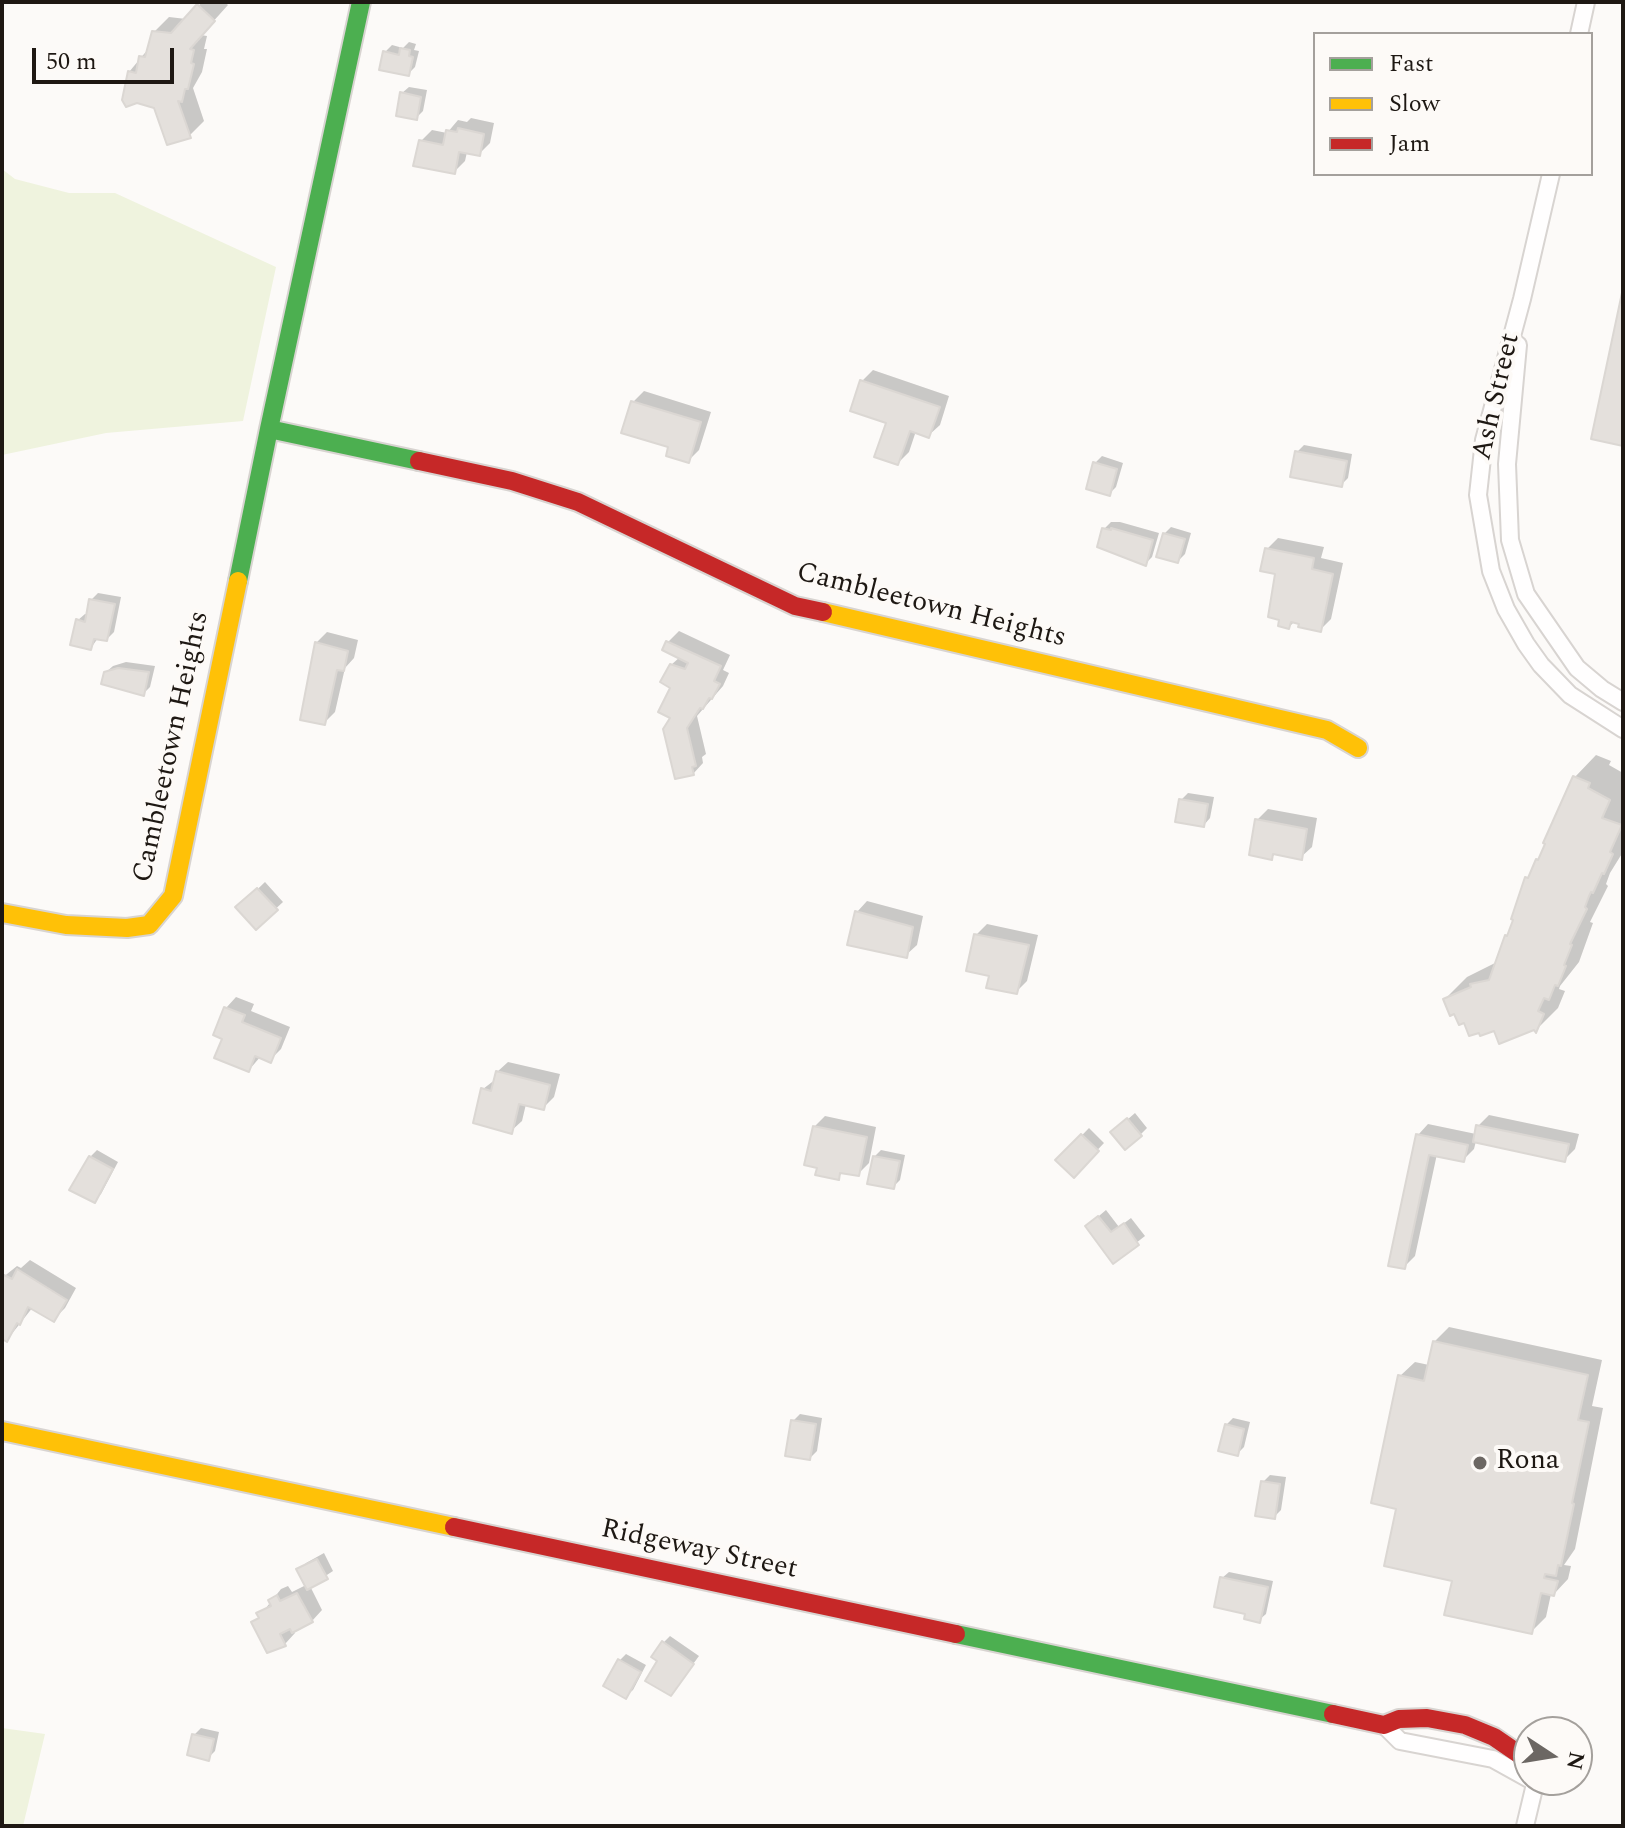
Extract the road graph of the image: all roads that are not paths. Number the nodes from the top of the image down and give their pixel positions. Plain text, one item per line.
1 (361, 2) edge
2 (1586, 2) edge
3 (1579, 32) edge
4 (1551, 176) edge
5 (1522, 299) junction
6 (269, 429) junction
7 (1623, 702) edge
8 (1623, 729) edge
9 (1358, 748) dead end
10 (2, 913) edge
11 (2, 1431) edge
12 (1384, 1725) junction
13 (1513, 1750) edge
14 (1513, 1770) edge
15 (1532, 1796) edge
16 (1525, 1826) edge

1 - 6 street, Cambleetown Heights
2 - 3 street
4 - 5 street, Ash Street
5 - 7 street, Ash Street
5 - 8 street, Ash Street
6 - 9 street, Cambleetown Heights
6 - 10 street, Cambleetown Heights
11 - 12 street, Ridgeway Street
12 - 13 street, Ridgeway Street
12 - 14 street, Ridgeway Street
15 - 16 street

